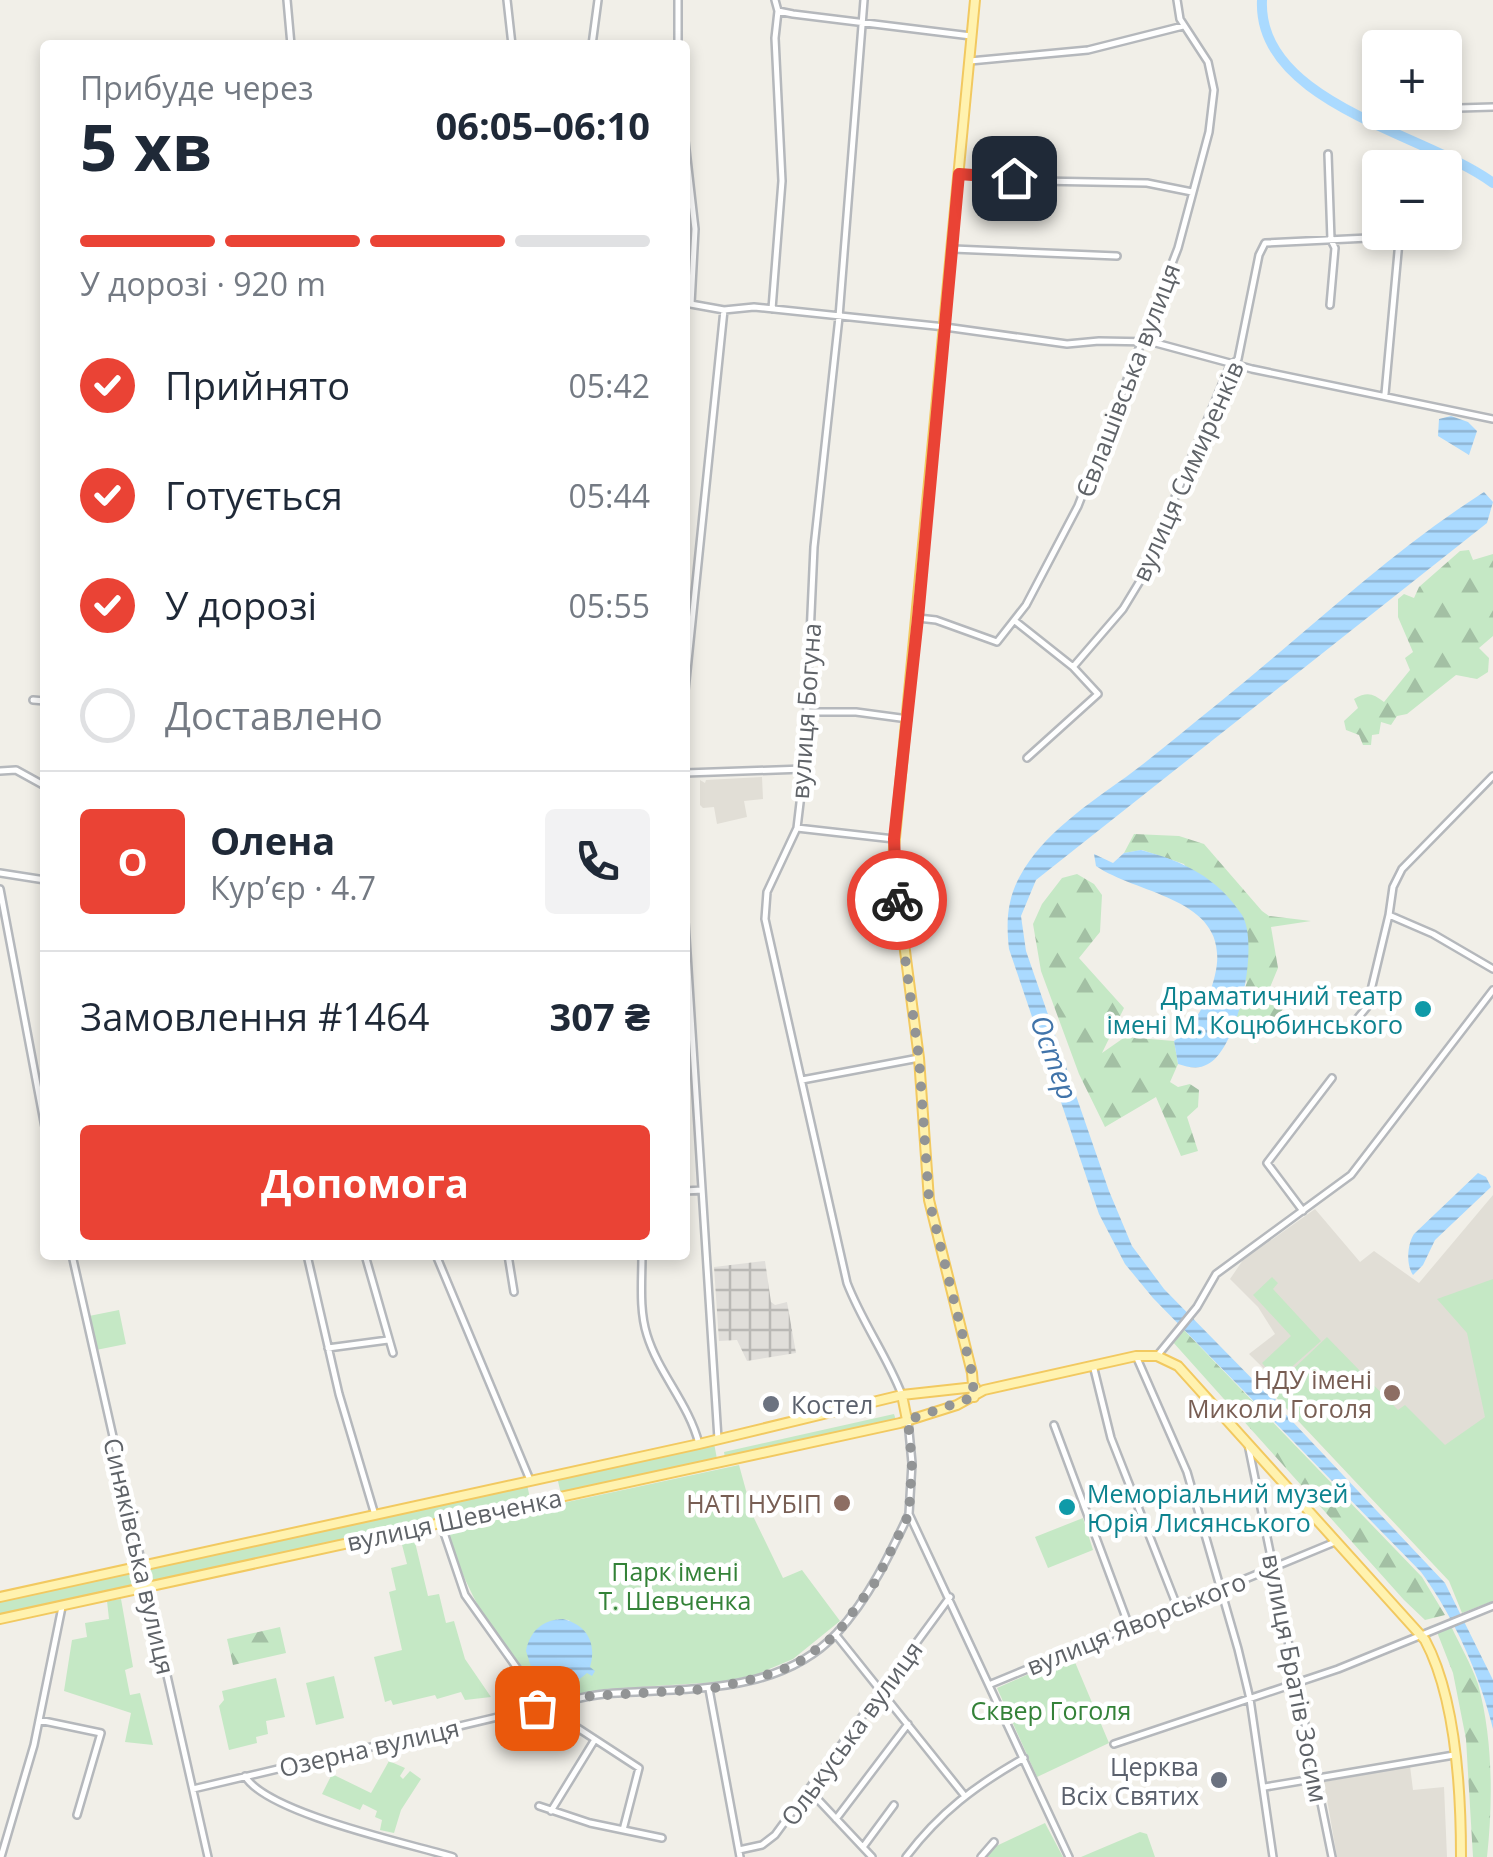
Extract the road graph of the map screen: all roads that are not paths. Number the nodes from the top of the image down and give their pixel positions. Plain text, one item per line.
1 (287, 0) edge
2 (508, 0) edge
3 (598, 0) edge
4 (678, 0) edge
5 (775, 0) edge
6 (864, 0) edge
7 (974, 0) edge
8 (1178, 0) edge
9 (778, 11) junction
10 (862, 23) junction
11 (1184, 26) junction
12 (971, 36) junction
13 (291, 40) edge
14 (512, 40) edge
15 (593, 40) edge
16 (678, 40) edge
17 (970, 62) junction
18 (1493, 107) edge
19 (1462, 108) edge
20 (1328, 154) dead end
21 (959, 174) junction
22 (690, 185) edge
23 (1192, 192) junction
24 (1332, 240) junction
25 (952, 248) junction
26 (1117, 256) dead end
27 (690, 282) edge
28 (690, 303) edge
29 (1330, 305) dead end
30 (772, 309) junction
31 (724, 310) junction
32 (839, 317) junction
33 (945, 327) junction
34 (1144, 344) junction
35 (1234, 363) junction
36 (1385, 394) junction
37 (1493, 419) edge
38 (918, 618) junction
39 (1015, 620) junction
40 (690, 641) edge
41 (1074, 668) junction
42 (34, 700) dead end
43 (40, 700) edge
44 (808, 712) junction
45 (908, 719) junction
46 (1027, 758) dead end
47 (804, 769) junction
48 (0, 771) edge
49 (690, 773) edge
50 (1493, 776) edge
51 (40, 783) edge
52 (796, 828) junction
53 (894, 839) junction
54 (0, 873) edge
55 (40, 879) edge
56 (0, 888) edge
57 (1389, 915) junction
58 (11, 946) junction
59 (0, 950) edge
60 (1493, 970) edge
61 (1493, 990) edge
62 (690, 1001) edge
63 (1352, 1025) dead end
64 (919, 1058) junction
65 (40, 1064) edge
66 (32, 1066) junction
67 (1332, 1078) dead end
68 (802, 1080) junction
69 (40, 1104) edge
70 (702, 1190) junction
71 (690, 1191) edge
72 (1303, 1211) junction
73 (73, 1260) edge
74 (308, 1260) edge
75 (366, 1260) edge
76 (438, 1260) edge
77 (509, 1260) edge
78 (642, 1260) edge
79 (514, 1292) dead end
80 (388, 1340) junction
81 (328, 1348) junction
82 (392, 1353) dead end
83 (1140, 1356) junction
84 (1157, 1356) junction
85 (1093, 1365) junction
86 (972, 1386) junction
87 (984, 1390) junction
88 (902, 1395) junction
89 (974, 1397) junction
90 (908, 1420) junction
91 (1054, 1425) dead end
92 (718, 1439) junction
93 (1247, 1441) junction
94 (700, 1444) junction
95 (722, 1462) junction
96 (530, 1480) junction
97 (534, 1502) junction
98 (909, 1514) junction
99 (375, 1515) junction
100 (440, 1521) junction
101 (1338, 1542) junction
102 (143, 1565) junction
103 (1273, 1567) junction
104 (148, 1586) junction
105 (1220, 1588) junction
106 (0, 1596) edge
107 (950, 1597) junction
108 (63, 1604) junction
109 (1177, 1606) junction
110 (1493, 1606) edge
111 (0, 1618) edge
112 (1129, 1626) junction
113 (836, 1635) junction
114 (1422, 1636) junction
115 (1297, 1683) junction
116 (991, 1684) junction
117 (710, 1689) junction
118 (882, 1692) junction
119 (1250, 1699) junction
120 (544, 1706) junction
121 (39, 1720) junction
122 (908, 1724) junction
123 (594, 1741) junction
124 (1114, 1744) dead end
125 (1454, 1755) junction
126 (1024, 1758) junction
127 (246, 1776) junction
128 (1316, 1778) junction
129 (1264, 1787) junction
130 (193, 1788) junction
131 (810, 1791) junction
132 (964, 1795) junction
133 (894, 1805) dead end
134 (539, 1806) dead end
135 (551, 1811) junction
136 (77, 1815) dead end
137 (836, 1819) junction
138 (623, 1830) junction
139 (662, 1838) dead end
140 (994, 1842) dead end
141 (863, 1847) junction
142 (739, 1854) edge
143 (869, 1856) edge
144 (2, 1857) edge
145 (208, 1857) edge
146 (454, 1857) edge
147 (906, 1857) edge
148 (981, 1857) edge
149 (1069, 1857) edge
150 (1273, 1857) edge
151 (1332, 1857) edge
152 (1461, 1857) edge

1 - 13 street
2 - 14 street
3 - 15 street
4 - 16 street
5 - 9 street
6 - 10 street, вулиця Богуна
7 - 12 main road
8 - 11 street, Євлашівська вулиця
9 - 10 street
9 - 30 street
10 - 12 street
10 - 32 street, вулиця Богуна
11 - 17 street
11 - 23 street, Євлашівська вулиця
12 - 17 main road
17 - 21 main road
18 - 19 street
20 - 24 street
21 - 23 street
21 - 25 main road
22 - 27 street
23 - 34 street, Євлашівська вулиця
24 - 29 street
24 - 35 street, вулиця Симиренків
24 - 36 street
25 - 26 street
25 - 33 main road
28 - 31 street
30 - 31 street
30 - 32 street
31 - 40 street
32 - 33 street
32 - 44 street, вулиця Богуна
33 - 34 street
33 - 38 main road
34 - 35 street
34 - 39 street, Євлашівська вулиця
35 - 36 street
35 - 41 street, вулиця Симиренків
36 - 37 street
38 - 39 street
38 - 45 main road
39 - 41 street
41 - 46 street
42 - 43 street
44 - 45 street
44 - 47 street, вулиця Богуна
45 - 53 main road
47 - 49 street
47 - 52 street, вулиця Богуна
48 - 51 street
50 - 57 street
52 - 53 street
52 - 68 street, вулиця Богуна
53 - 64 main road
54 - 55 street
56 - 58 street
57 - 60 street
57 - 63 street
58 - 59 street
58 - 66 street
61 - 72 street
62 - 70 street
64 - 68 street
64 - 86 main road
65 - 66 street
66 - 69 street
67 - 72 street
68 - 88 street, вулиця Богуна
70 - 71 street
70 - 92 street
72 - 84 street
73 - 102 street, Синяківська вулиця
74 - 81 street
75 - 80 street
76 - 96 street
77 - 79 street
78 - 94 street
80 - 81 street
80 - 82 street
81 - 99 street
83 - 84 main road
83 - 85 main road
83 - 105 street
84 - 93 main road
85 - 87 main road
85 - 109 street
86 - 87 main road
86 - 88 main road, вулиця Шевченка
86 - 89 main road
87 - 89 main road, вулиця Шевченка
88 - 90 main road
88 - 92 main road, вулиця Шевченка
89 - 90 main road, вулиця Шевченка
90 - 95 main road, вулиця Шевченка
90 - 98 street
91 - 112 street
92 - 94 main road, вулиця Шевченка
92 - 95 main road
93 - 101 main road
93 - 103 street, вулиця Братів Зосим
94 - 96 main road, вулиця Шевченка
95 - 97 main road, вулиця Шевченка
96 - 97 main road
96 - 99 main road, вулиця Шевченка
97 - 100 main road, вулиця Шевченка
98 - 107 street
98 - 113 street, Озерна вулиця
99 - 102 main road, вулиця Шевченка
100 - 104 main road, вулиця Шевченка
100 - 120 street
101 - 103 street, вулиця Яворського
101 - 114 main road
102 - 104 street, Синяківська вулиця
102 - 106 main road, вулиця Шевченка
103 - 105 street, вулиця Яворського
103 - 115 street, вулиця Братів Зосим
104 - 108 main road, вулиця Шевченка
104 - 130 street, Синяківська вулиця
105 - 109 street, вулиця Яворського
105 - 119 street
107 - 116 street
107 - 118 street, Олькуська вулиця
108 - 111 main road, вулиця Шевченка
108 - 121 street
109 - 112 street, вулиця Яворського
110 - 114 street
112 - 116 street, вулиця Яворського
113 - 117 street, Озерна вулиця
113 - 118 street
114 - 115 street
114 - 125 main road
115 - 119 street
115 - 128 street, вулиця Братів Зосим
116 - 126 street
117 - 120 street, Озерна вулиця
117 - 142 street
118 - 122 street
118 - 131 street, Олькуська вулиця
119 - 124 street
119 - 129 street
120 - 123 street
120 - 127 street, Озерна вулиця
121 - 136 street
121 - 144 street
122 - 132 street
122 - 137 street
123 - 135 street
123 - 138 street
125 - 128 street
125 - 152 main road
126 - 132 street
126 - 149 street
127 - 130 street, Озерна вулиця
127 - 146 street
128 - 129 street
128 - 151 street, вулиця Братів Зосим
129 - 150 street
130 - 145 street, Синяківська вулиця
131 - 137 street
131 - 142 street, Олькуська вулиця
132 - 147 street
133 - 141 street
134 - 135 street
135 - 138 street
137 - 141 street
138 - 139 street
140 - 148 street
141 - 143 street

